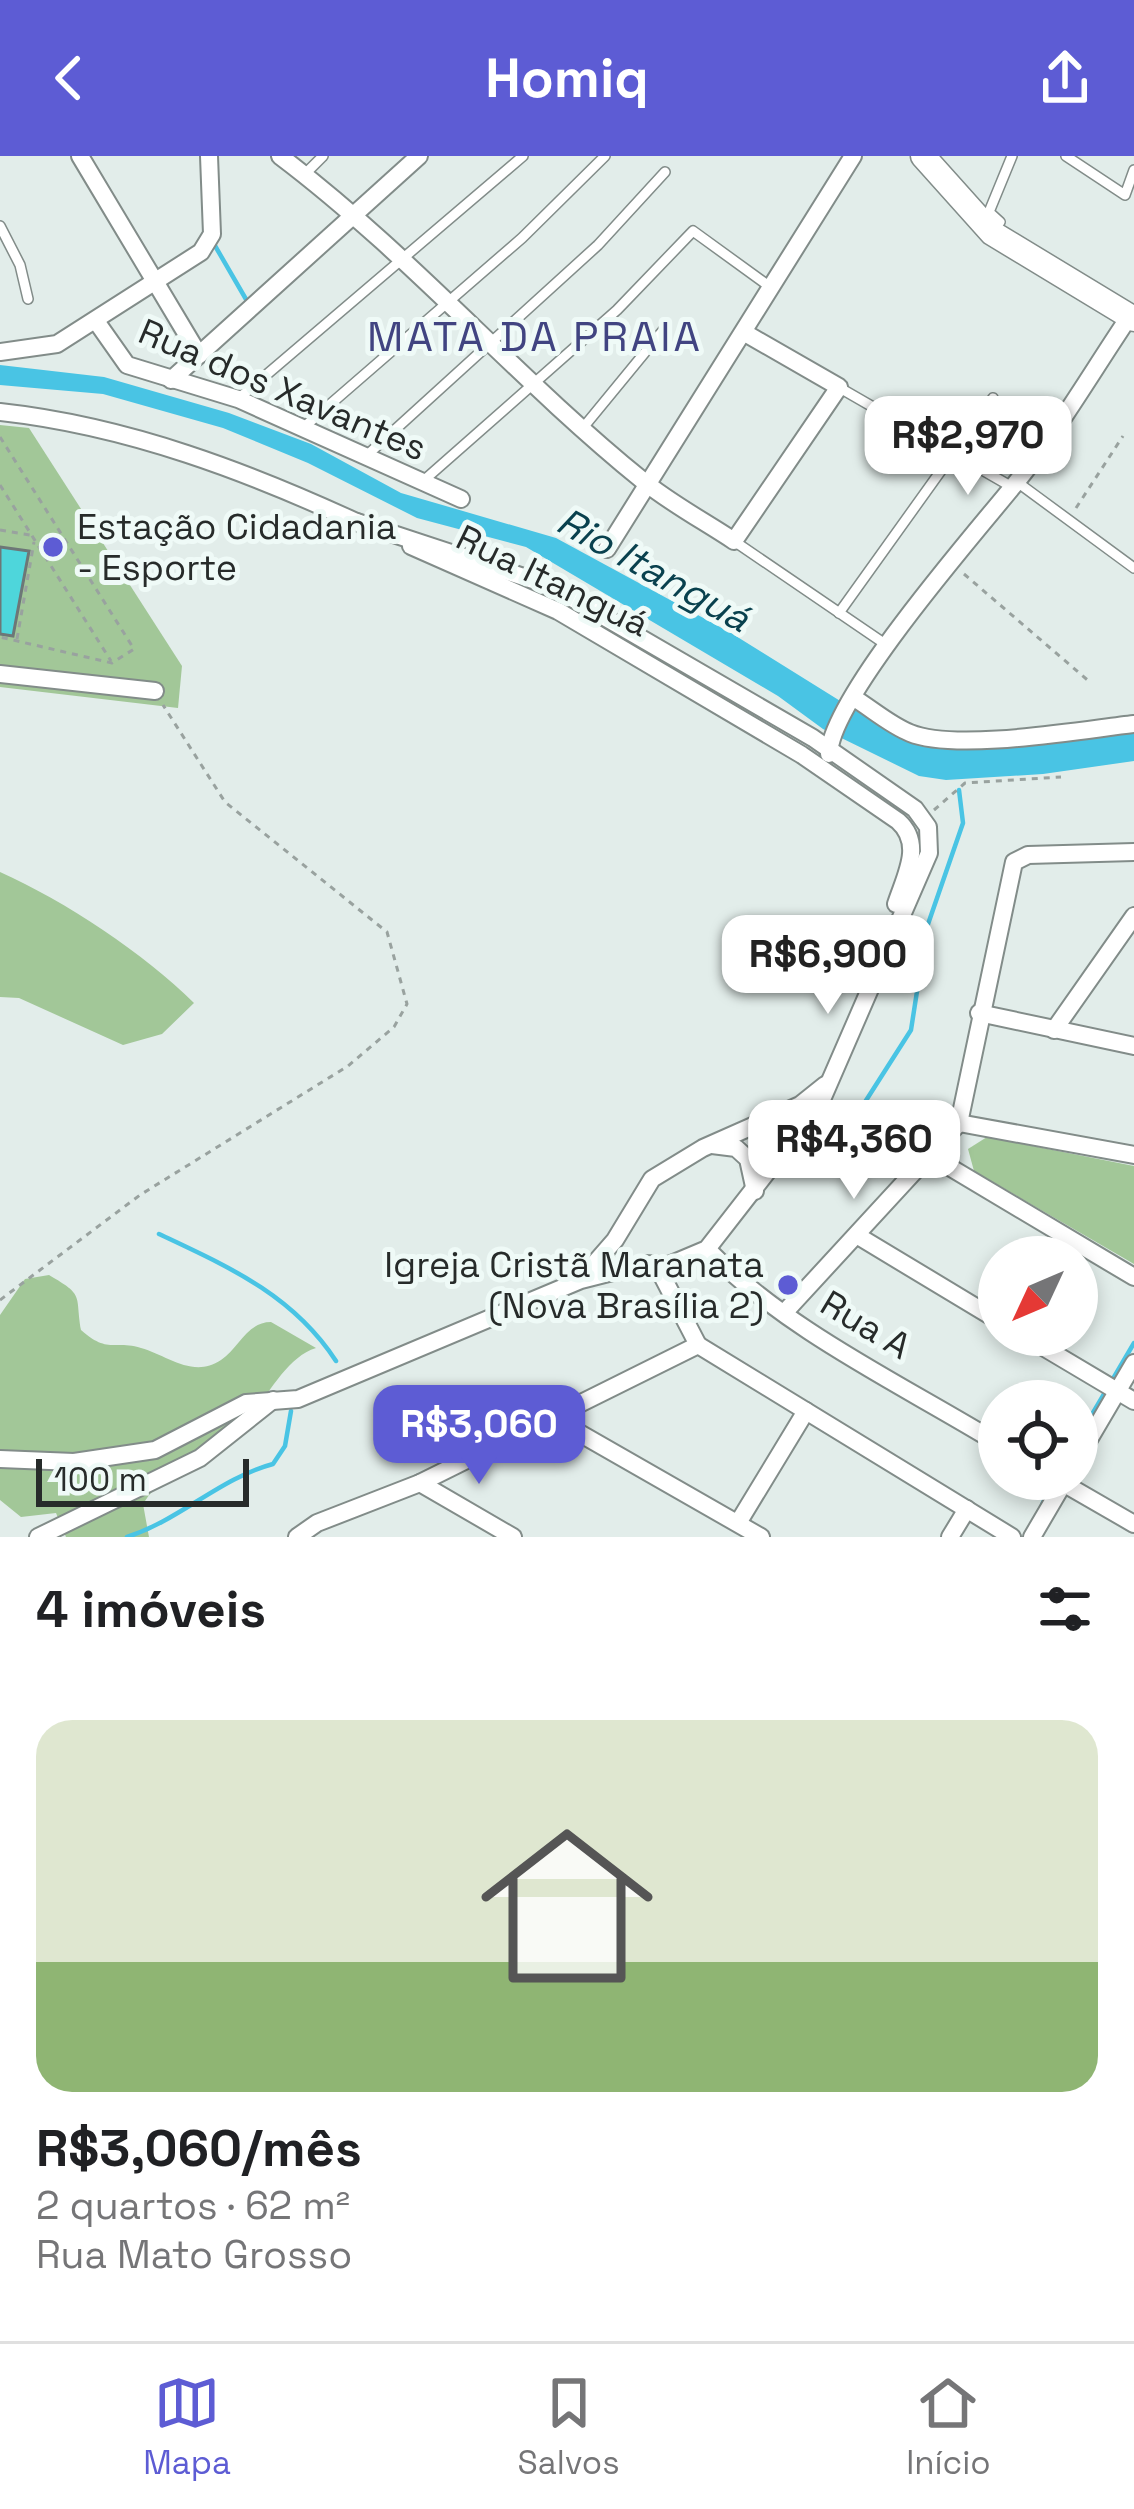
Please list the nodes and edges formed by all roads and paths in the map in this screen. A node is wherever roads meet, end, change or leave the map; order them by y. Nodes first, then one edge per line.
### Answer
1 (80, 156) edge
2 (209, 156) edge
3 (280, 156) edge
4 (323, 156) edge
5 (419, 156) edge
6 (523, 156) edge
7 (605, 156) edge
8 (853, 156) edge
9 (923, 156) edge
10 (1012, 156) edge
11 (1066, 156) edge
12 (1134, 170) edge
13 (664, 172) dead end
14 (304, 174) junction
15 (357, 213) junction
16 (0, 226) edge
17 (992, 233) junction
18 (404, 260) junction
19 (152, 282) junction
20 (773, 290) junction
21 (28, 298) dead end
22 (444, 301) junction
23 (1132, 318) edge
24 (96, 321) junction
25 (665, 328) dead end
26 (745, 333) junction
27 (488, 345) junction
28 (0, 352) edge
29 (199, 355) junction
30 (171, 380) junction
31 (534, 381) junction
32 (839, 387) junction
33 (993, 398) dead end
34 (238, 399) junction
35 (0, 412) edge
36 (304, 427) junction
37 (582, 429) junction
38 (1123, 436) dead end
39 (0, 437) edge
40 (949, 452) junction
41 (365, 457) junction
42 (419, 484) junction
43 (647, 484) junction
44 (1014, 484) junction
45 (0, 485) edge
46 (461, 499) dead end
47 (1068, 519) junction
48 (357, 522) junction
49 (0, 530) edge
50 (33, 538) junction
51 (734, 541) junction
52 (607, 549) dead end
53 (949, 561) junction
54 (1134, 568) edge
55 (839, 613) junction
56 (0, 638) edge
57 (17, 640) junction
58 (888, 646) junction
59 (112, 663) junction
60 (0, 674) edge
61 (1091, 683) dead end
62 (154, 691) joint
63 (852, 701) junction
64 (1134, 724) edge
65 (831, 742) junction
66 (833, 774) junction
67 (1061, 777) dead end
68 (925, 820) junction
69 (1134, 852) edge
70 (1134, 916) edge
71 (874, 974) junction
72 (979, 1013) junction
73 (1054, 1030) junction
74 (1134, 1046) edge
75 (830, 1080) junction
76 (958, 1123) junction
77 (704, 1148) junction
78 (1134, 1155) edge
79 (932, 1156) junction
80 (754, 1192) junction
81 (622, 1229) junction
82 (858, 1236) junction
83 (707, 1249) junction
84 (653, 1263) junction
85 (1134, 1277) edge
86 (581, 1280) junction
87 (0, 1300) edge
88 (978, 1308) edge
89 (784, 1313) junction
90 (692, 1348) junction
91 (1058, 1356) edge
92 (1134, 1363) edge
93 (1117, 1392) junction
94 (274, 1399) junction
95 (1134, 1401) edge
96 (806, 1412) junction
97 (554, 1418) junction
98 (1098, 1424) edge
99 (978, 1431) edge
100 (0, 1459) edge
101 (420, 1484) junction
102 (1051, 1500) edge
103 (1095, 1500) edge
104 (968, 1509) junction
105 (738, 1523) junction
106 (1134, 1524) edge
107 (38, 1537) edge
108 (297, 1537) edge
109 (513, 1537) edge
110 (761, 1537) edge
111 (950, 1537) edge
112 (1012, 1537) edge
113 (1032, 1537) edge

1 - 19 street
2 - 19 street
3 - 14 street
4 - 14 lane
5 - 15 street
6 - 18 lane
7 - 22 lane
8 - 20 street
9 - 17 street
10 - 17 lane
11 - 12 lane
13 - 27 lane
14 - 15 street
15 - 18 street
15 - 29 street
16 - 21 lane
17 - 23 street
18 - 22 street
18 - 34 lane
19 - 24 street
19 - 29 street
20 - 26 street
20 - 31 lane
22 - 27 street
22 - 36 lane
23 - 44 street
24 - 28 street
24 - 30 street, Rua dos Xavantes
25 - 37 lane
26 - 32 street
26 - 43 street
27 - 31 street
27 - 41 lane
29 - 30 street
30 - 34 street, Rua dos Xavantes
31 - 37 street
31 - 42 lane
32 - 40 lane
32 - 51 street
33 - 40 lane
34 - 36 street, Rua dos Xavantes
35 - 48 street
36 - 41 street, Rua dos Xavantes
37 - 43 street
38 - 47 path
39 - 59 path
40 - 44 lane
40 - 55 lane
41 - 42 street, Rua dos Xavantes
42 - 46 street, Rua dos Xavantes
43 - 51 street
43 - 52 street
44 - 47 lane
44 - 53 street
45 - 50 path
47 - 54 lane
48 - 65 street, Rua Itanguá
48 - 66 street, Rua Itanguá
49 - 50 path
50 - 57 path
50 - 59 path
51 - 55 lane
53 - 58 street
53 - 61 path
55 - 58 lane
56 - 57 path
57 - 59 path
58 - 63 street
60 - 62 street
62 - 87 path
63 - 64 street
63 - 65 street
65 - 66 street
65 - 68 street, Rua Itanguá
66 - 71 street, Rua Itanguá
67 - 68 path
68 - 71 street, Rua Itanguá
69 - 72 street
70 - 73 street
71 - 75 street, Rua Itanguá
72 - 73 street
72 - 76 street
73 - 74 street
75 - 77 street
75 - 80 street, Rua Itanguá
76 - 78 street
76 - 79 street
77 - 80 street
77 - 81 street
79 - 82 street
79 - 85 street
80 - 83 street, Rua Itanguá
81 - 84 street
81 - 86 street
82 - 88 street
82 - 89 street
83 - 84 street
83 - 89 street, Rua A
84 - 86 street
84 - 90 street
86 - 94 street
89 - 99 street, Rua A
90 - 96 street
90 - 97 street
91 - 93 street
92 - 93 street
93 - 95 street
93 - 98 street
94 - 100 street
94 - 107 street
96 - 104 street
96 - 105 street
97 - 101 street
97 - 105 street
101 - 108 street
101 - 109 street
102 - 113 street
103 - 106 street
104 - 111 street
104 - 112 street
105 - 110 street

